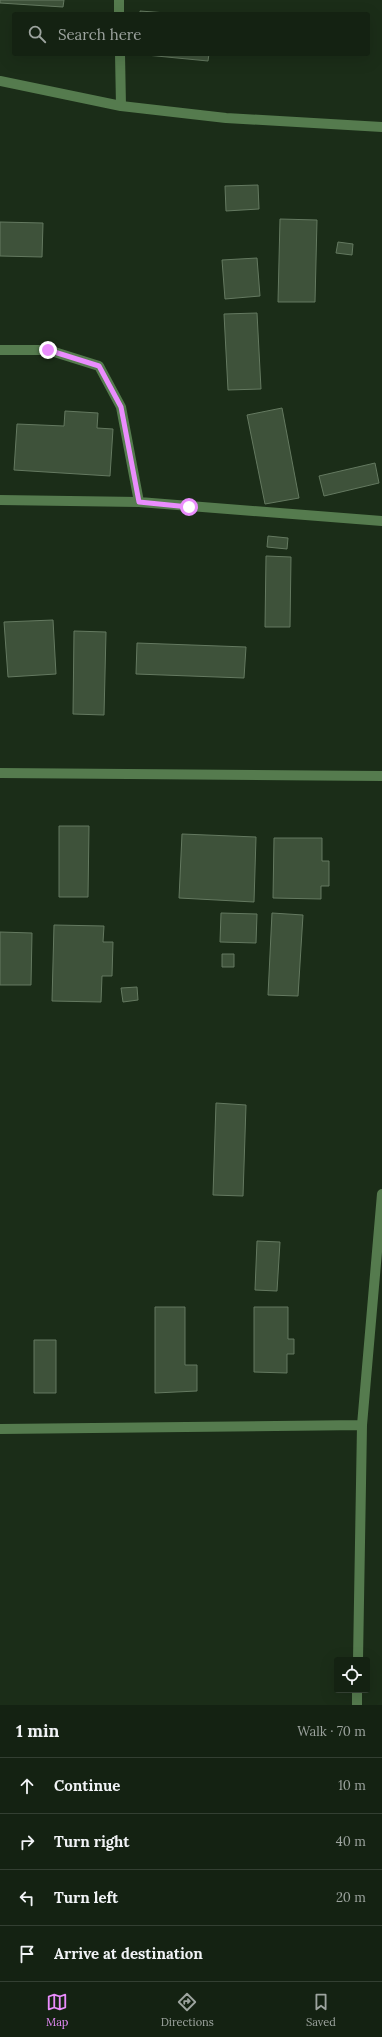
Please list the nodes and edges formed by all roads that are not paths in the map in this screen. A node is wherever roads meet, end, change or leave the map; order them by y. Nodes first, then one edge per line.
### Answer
1 (119, 0) edge
2 (119, 12) edge
3 (120, 56) edge
4 (0, 81) edge
5 (121, 106) junction
6 (382, 127) edge
7 (0, 350) edge
8 (0, 500) edge
9 (139, 502) junction
10 (382, 521) edge
11 (0, 773) edge
12 (382, 776) edge
13 (382, 1194) edge
14 (362, 1425) junction
15 (0, 1429) edge
16 (358, 1657) edge
17 (357, 1693) edge
18 (357, 1705) edge

1 - 2 street
3 - 5 street
4 - 5 street
5 - 6 street
7 - 9 street
8 - 9 street
9 - 10 street
11 - 12 street
13 - 14 street
14 - 15 street
14 - 16 street
17 - 18 street

